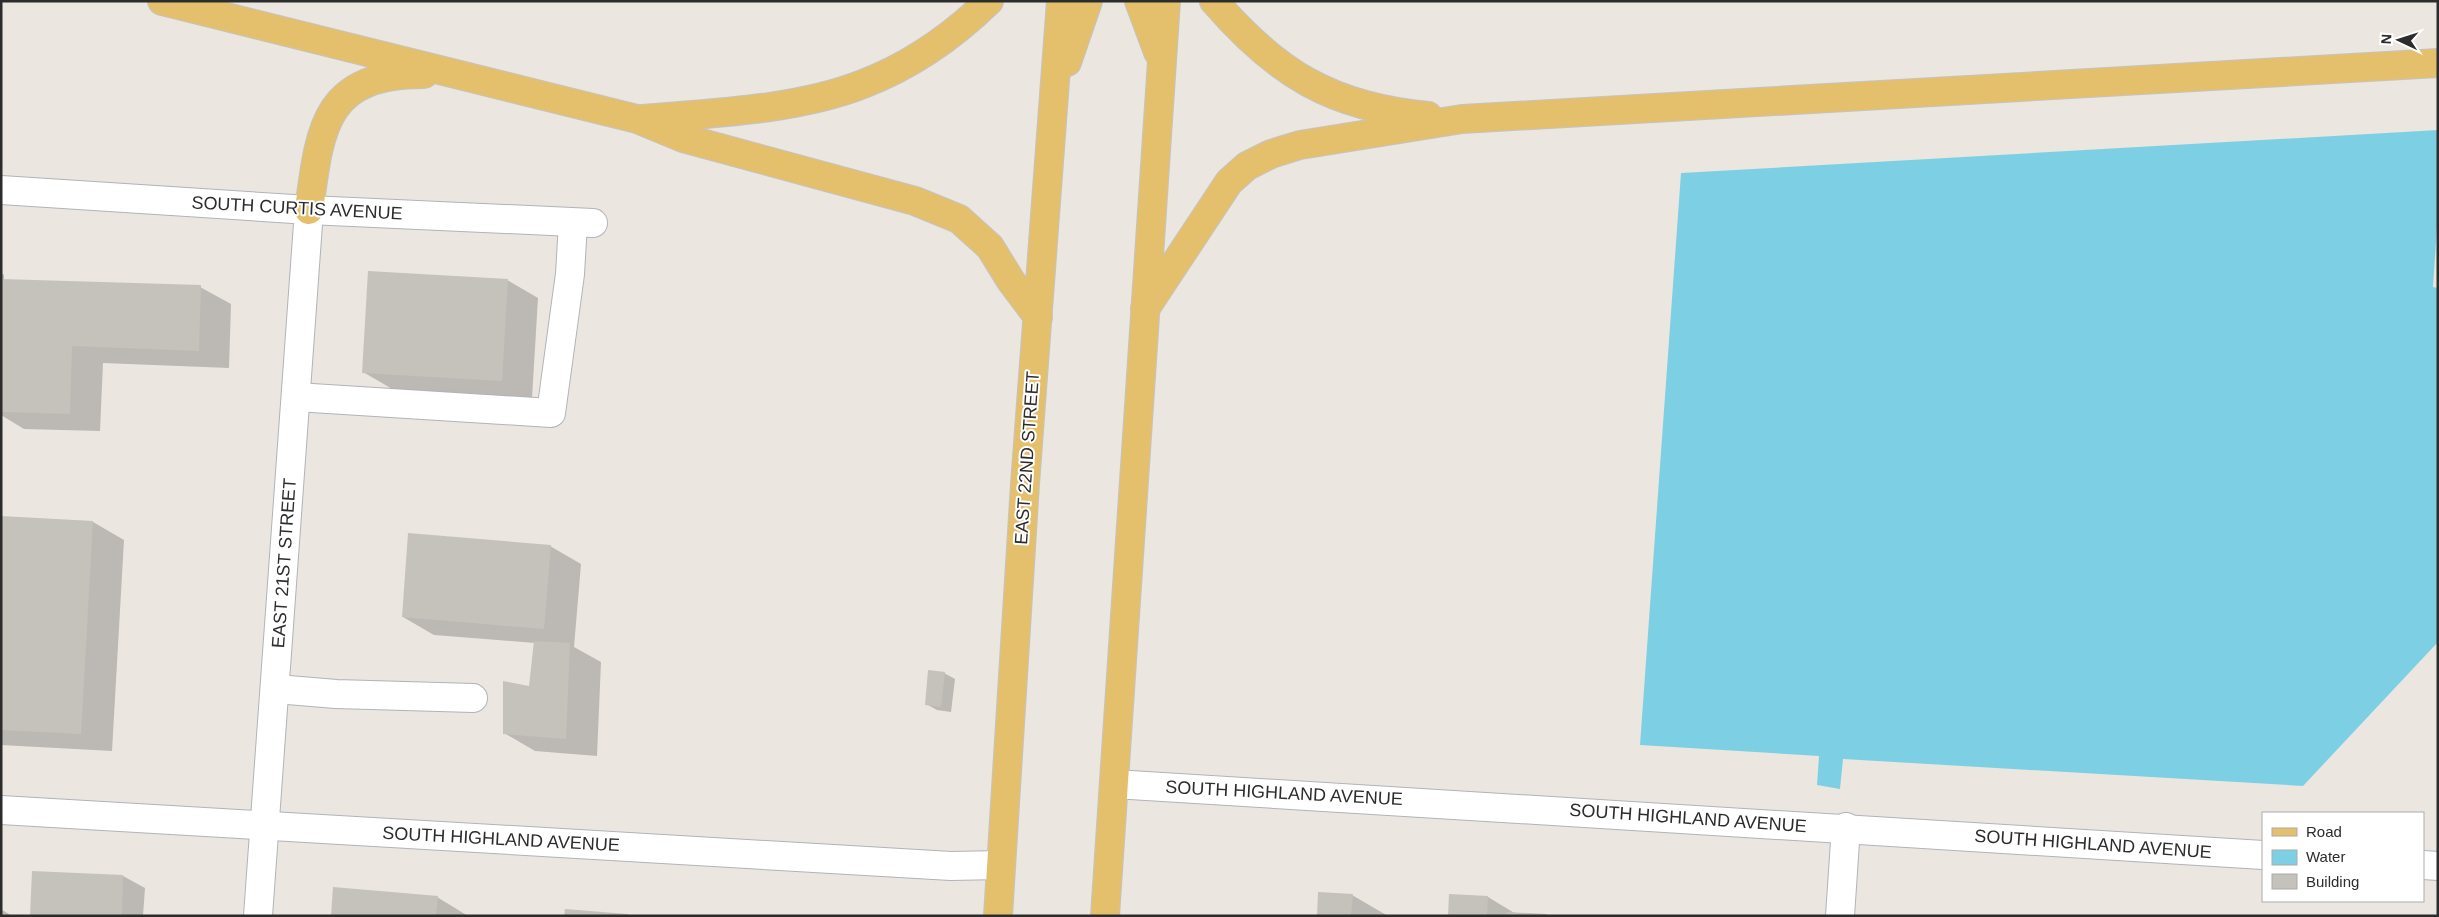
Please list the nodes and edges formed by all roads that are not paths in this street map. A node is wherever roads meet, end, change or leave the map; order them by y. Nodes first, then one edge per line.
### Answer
1 (162, 1) edge
2 (989, 1) edge
3 (1061, 1) edge
4 (1088, 1) edge
5 (1139, 1) edge
6 (1166, 1) edge
7 (1214, 1) edge
8 (1162, 63) junction
9 (2438, 64) edge
10 (454, 74) junction
11 (1056, 94) junction
12 (636, 119) junction
13 (1462, 119) junction
14 (1, 190) edge
15 (309, 210) junction
16 (1144, 309) junction
17 (1038, 317) junction
18 (296, 397) junction
19 (276, 689) junction
20 (473, 698) dead end
21 (1114, 784) junction
22 (1, 810) edge
23 (266, 826) junction
24 (1846, 828) junction
25 (2262, 855) edge
26 (1001, 865) junction
27 (2424, 865) edge
28 (2438, 866) edge
29 (258, 916) edge
30 (998, 916) edge
31 (1105, 916) edge
32 (1840, 916) edge

1 - 10 main road
2 - 12 main road
3 - 11 main road, EAST 22ND STREET
4 - 11 main road
5 - 8 main road
6 - 8 main road
7 - 13 main road
8 - 16 main road
9 - 13 main road
10 - 12 main road
10 - 15 main road
11 - 17 main road, EAST 22ND STREET
12 - 17 main road
13 - 16 main road
14 - 15 street, SOUTH CURTIS AVENUE
15 - 18 street, EAST 21ST STREET
15 - 18 street, SOUTH CURTIS AVENUE
16 - 21 main road
17 - 26 main road, EAST 22ND STREET
18 - 19 street, EAST 21ST STREET
19 - 20 street
19 - 23 street, EAST 21ST STREET
21 - 24 street, SOUTH HIGHLAND AVENUE
21 - 31 main road
22 - 23 street, SOUTH HIGHLAND AVENUE
23 - 26 street, SOUTH HIGHLAND AVENUE
23 - 29 street, EAST 21ST STREET
24 - 25 street, SOUTH HIGHLAND AVENUE
24 - 32 street
26 - 30 main road, EAST 22ND STREET
27 - 28 street

